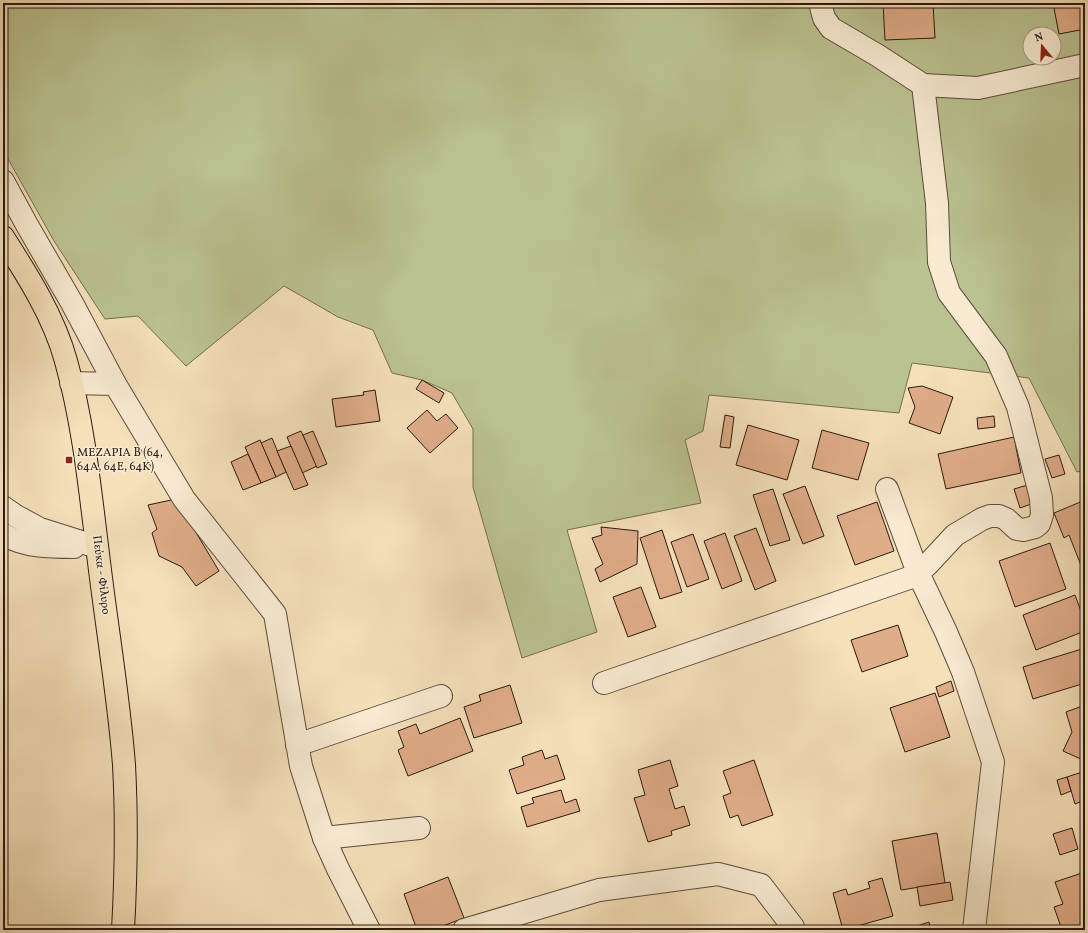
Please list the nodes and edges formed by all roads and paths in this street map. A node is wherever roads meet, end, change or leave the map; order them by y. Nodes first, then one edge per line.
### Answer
1 (820, 3) edge
2 (1085, 65) edge
3 (923, 85) junction
4 (3, 181) edge
5 (3, 237) edge
6 (71, 382) junction
7 (115, 384) junction
8 (887, 489) dead end
9 (3, 507) edge
10 (3, 534) edge
11 (97, 547) junction
12 (918, 573) junction
13 (604, 683) dead end
14 (441, 696) dead end
15 (297, 745) junction
16 (419, 828) dead end
17 (324, 838) junction
18 (123, 930) edge
19 (369, 930) edge
20 (464, 930) edge
21 (794, 930) edge
22 (974, 930) edge

1 - 3 street
2 - 3 street
3 - 12 street
4 - 7 street
5 - 6 main road, Πεύκα - Φίλυρο
6 - 7 street
6 - 11 main road, Πεύκα - Φίλυρο
7 - 15 street
8 - 12 street
9 - 11 street
10 - 11 street
11 - 18 main road, Πεύκα - Φίλυρο
12 - 13 street
12 - 22 street
14 - 15 street
15 - 17 street
16 - 17 street
17 - 19 street
20 - 21 street

